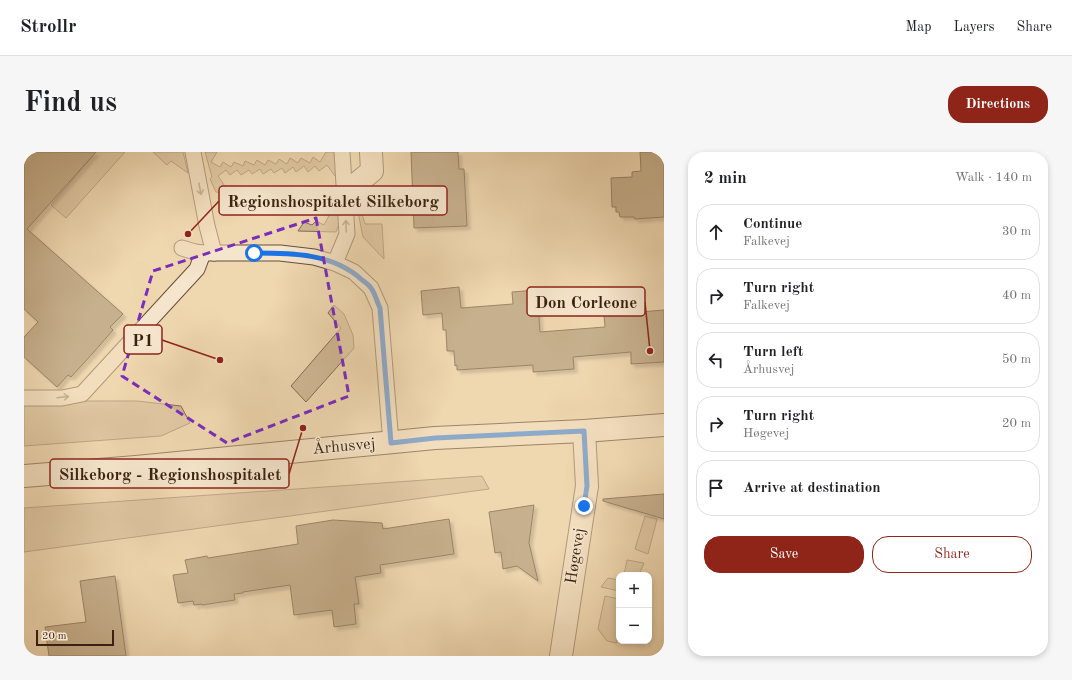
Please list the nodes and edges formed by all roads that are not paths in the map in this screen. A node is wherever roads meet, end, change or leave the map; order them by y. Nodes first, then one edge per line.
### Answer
1 (193, 152) edge
2 (342, 152) edge
3 (371, 161) edge
4 (345, 193) junction
5 (182, 248) dead end
6 (208, 253) junction
7 (335, 263) junction
8 (24, 398) edge
9 (664, 425) edge
10 (584, 431) junction
11 (391, 443) junction
12 (24, 476) edge
13 (560, 656) edge

1 -> 6 lane
2 - 4 lane
3 - 4 street
7 -> 4 lane
5 - 6 lane
6 - 7 lane
8 -> 6 lane
7 - 11 lane
9 - 10 street, Århusvej
10 - 11 street, Århusvej
10 - 13 street, Høgevej
11 - 12 street, Århusvej

